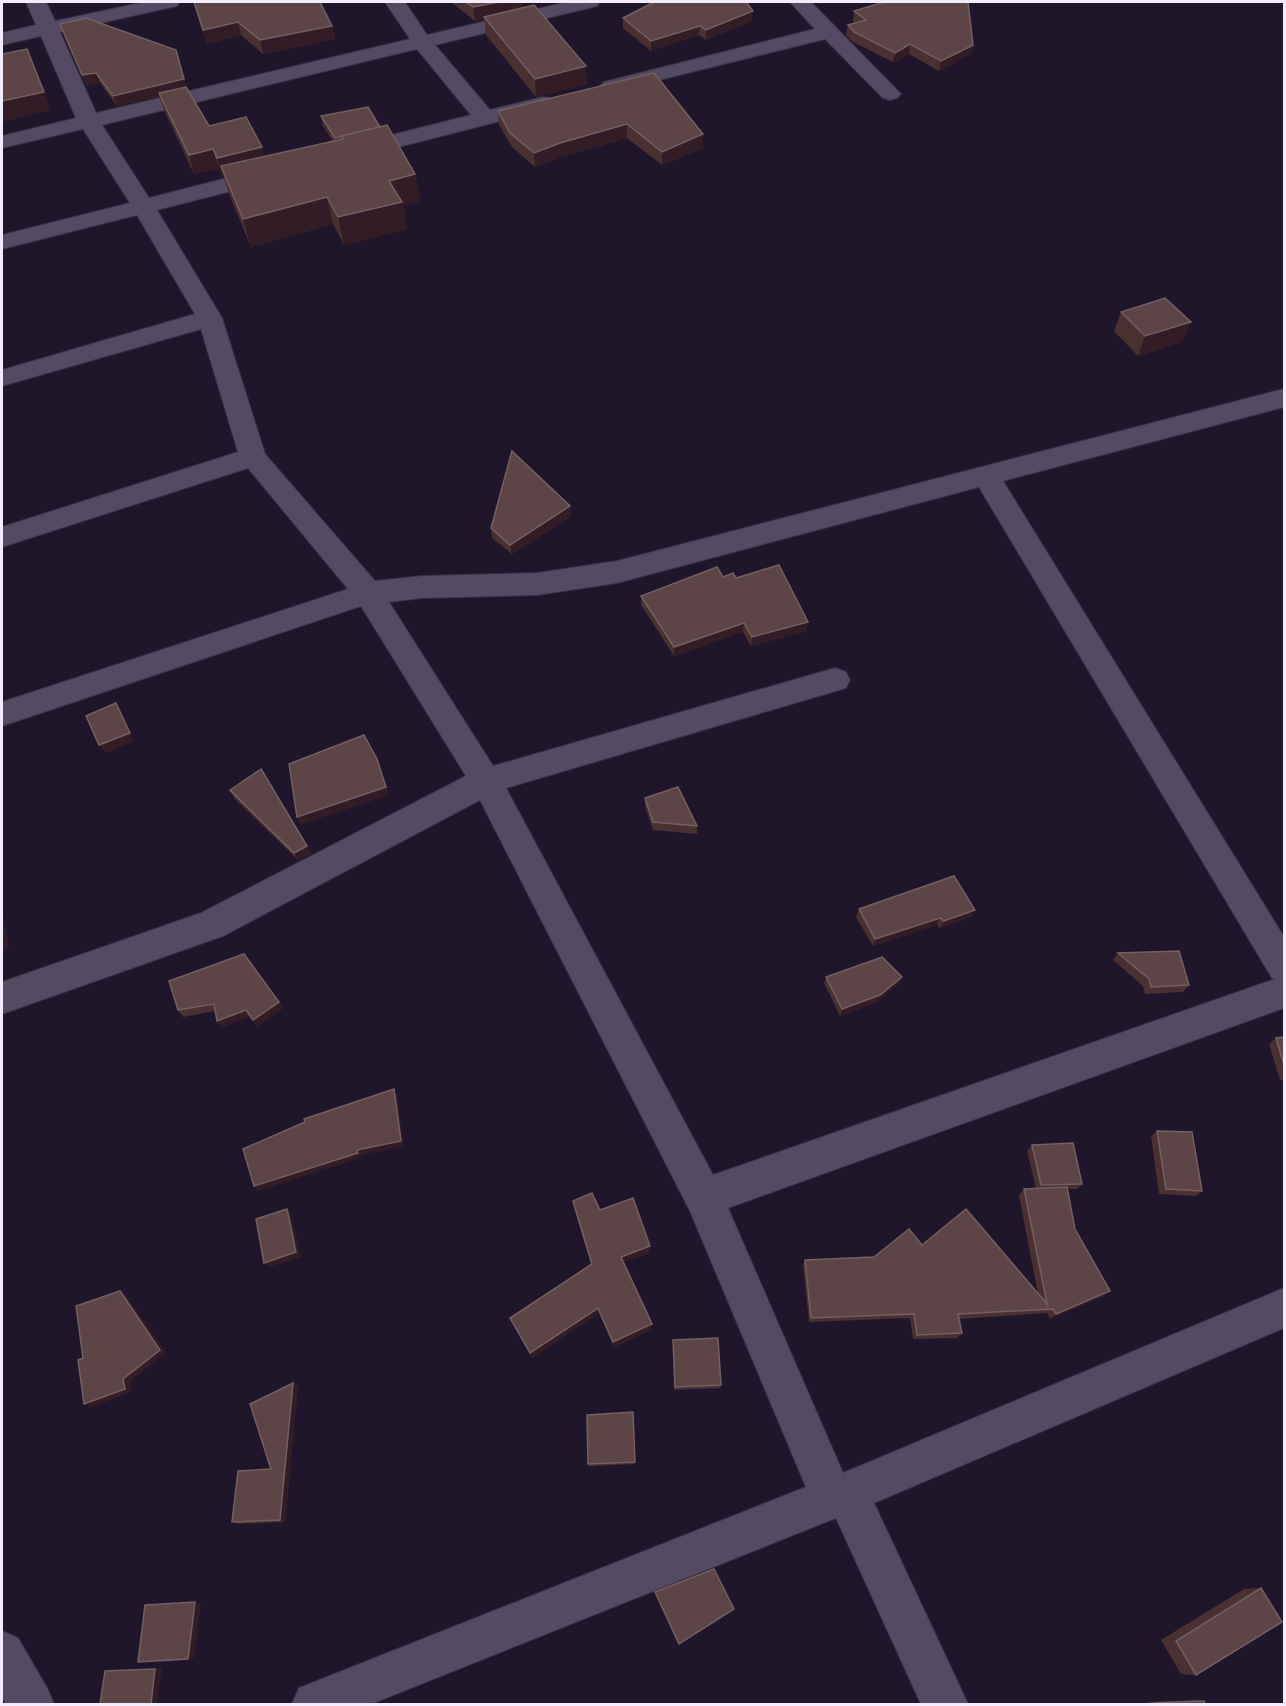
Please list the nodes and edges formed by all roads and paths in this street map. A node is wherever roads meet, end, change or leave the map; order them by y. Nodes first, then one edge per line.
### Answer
1 (36, 2) edge
2 (170, 2) edge
3 (395, 2) edge
4 (590, 2) edge
5 (800, 2) edge
6 (48, 29) junction
7 (827, 32) junction
8 (2, 39) edge
9 (423, 43) junction
10 (587, 92) edge
11 (890, 93) dead end
12 (564, 97) edge
13 (484, 117) junction
14 (89, 122) junction
15 (2, 142) edge
16 (337, 156) edge
17 (291, 168) edge
18 (144, 207) junction
19 (2, 242) edge
20 (210, 318) junction
21 (2, 378) edge
22 (1284, 398) edge
23 (253, 457) junction
24 (986, 476) junction
25 (2, 537) edge
26 (368, 593) junction
27 (835, 680) dead end
28 (2, 714) edge
29 (486, 780) junction
30 (1284, 967) edge
31 (1284, 992) edge
32 (2, 998) edge
33 (704, 1197) junction
34 (1284, 1308) edge
35 (840, 1496) junction
36 (2, 1654) edge
37 (31, 1704) edge
38 (315, 1704) edge
39 (945, 1704) edge

1 - 6 street
2 - 6 street
3 - 9 street
4 - 9 street
5 - 7 street
6 - 8 street
6 - 14 street
7 - 10 street
7 - 11 street
9 - 13 street
9 - 14 street
12 - 13 street
13 - 16 street
14 - 15 street
14 - 18 street
17 - 18 street
18 - 19 street
18 - 20 street
20 - 21 street
20 - 23 street
22 - 24 street
23 - 25 street
23 - 26 street
24 - 26 street
24 - 30 street
26 - 28 street
26 - 29 street
27 - 29 street
29 - 32 street
29 - 33 street
31 - 33 street
33 - 35 street
34 - 35 street
35 - 38 street
35 - 39 street
36 - 37 street

